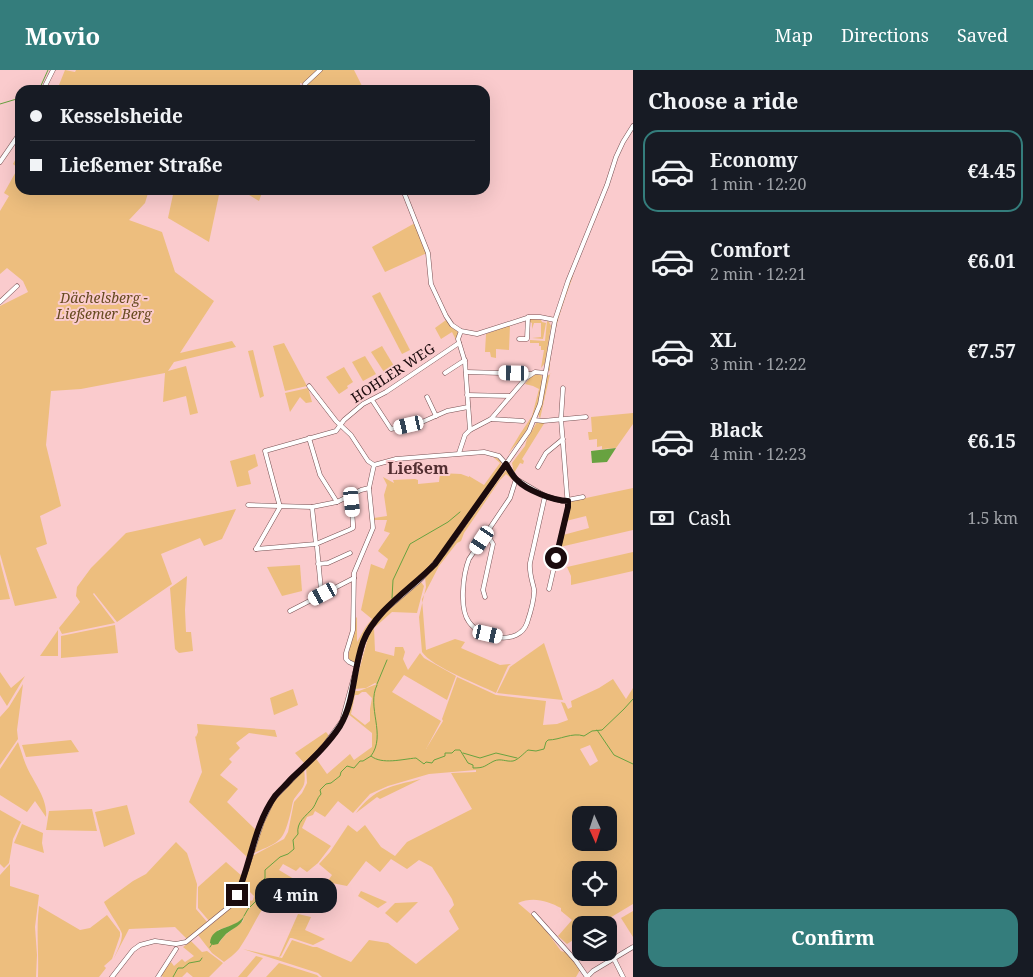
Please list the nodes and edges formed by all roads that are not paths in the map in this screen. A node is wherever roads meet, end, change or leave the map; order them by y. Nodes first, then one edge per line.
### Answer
1 (54, 70) edge
2 (320, 70) edge
3 (46, 85) edge
4 (306, 85) edge
5 (633, 126) edge
6 (15, 140) edge
7 (0, 162) edge
8 (405, 195) edge
9 (18, 286) dead end
10 (0, 302) edge
11 (528, 317) junction
12 (555, 320) junction
13 (461, 331) junction
14 (519, 338) dead end
15 (460, 343) junction
16 (465, 360) junction
17 (466, 372) junction
18 (445, 373) dead end
19 (546, 373) junction
20 (531, 374) junction
21 (309, 386) dead end
22 (564, 388) dead end
23 (467, 395) junction
24 (510, 396) junction
25 (427, 397) dead end
26 (372, 400) junction
27 (468, 408) junction
28 (436, 416) junction
29 (586, 417) dead end
30 (490, 419) junction
31 (561, 419) junction
32 (534, 420) junction
33 (523, 421) dead end
34 (340, 425) junction
35 (346, 430) junction
36 (470, 430) junction
37 (336, 431) junction
38 (309, 438) junction
39 (563, 439) junction
40 (459, 453) junction
41 (506, 464) junction
42 (374, 465) junction
43 (538, 467) dead end
44 (516, 479) junction
45 (369, 488) junction
46 (351, 496) junction
47 (546, 496) junction
48 (583, 498) dead end
49 (568, 501) junction
50 (337, 502) junction
51 (248, 505) dead end
52 (280, 507) junction
53 (312, 508) junction
54 (487, 534) junction
55 (316, 546) junction
56 (350, 553) dead end
57 (318, 564) junction
58 (354, 578) junction
59 (549, 588) dead end
60 (323, 594) junction
61 (485, 597) dead end
62 (290, 611) dead end
63 (357, 666) junction
64 (534, 914) dead end
65 (633, 947) edge
66 (176, 949) dead end
67 (617, 957) edge
68 (610, 961) edge
69 (615, 961) edge
70 (112, 977) edge
71 (158, 977) edge
72 (587, 977) edge
73 (623, 977) edge

1 - 3 street
2 - 4 street
5 - 12 street
6 - 7 street
8 - 13 street
9 - 10 street
11 - 12 street
11 - 13 street
11 - 14 street
12 - 19 street
13 - 15 street
15 - 16 street
15 - 26 street, HOHLER WEG
16 - 17 street
16 - 18 street
17 - 20 street
17 - 23 street
19 - 20 street
19 - 32 street
20 - 24 street
21 - 34 street
22 - 31 street
23 - 24 street
23 - 27 street
24 - 30 street
25 - 28 street
26 - 28 street
26 - 34 street, HOHLER WEG
27 - 28 street
27 - 36 street
29 - 31 street
30 - 33 street
30 - 36 street
31 - 32 street
31 - 39 street
32 - 41 street
34 - 35 street
34 - 37 street, HOHLER WEG
35 - 37 street
35 - 42 street
36 - 40 street
37 - 38 street
38 - 50 street
38 - 52 street
39 - 43 street
39 - 49 street
40 - 41 street
40 - 42 street
41 - 44 street
41 - 63 street
42 - 45 street
44 - 47 street
44 - 54 street
45 - 46 street
45 - 58 street
46 - 50 street
46 - 55 street
47 - 49 street
47 - 54 street
48 - 49 street
49 - 59 street
50 - 53 street
51 - 52 street
52 - 53 street
52 - 55 street
53 - 55 street
54 - 61 street
55 - 57 street
56 - 57 street
57 - 60 street
58 - 60 street
58 - 63 street
60 - 62 street
63 - 70 street
64 - 72 street
65 - 67 street
66 - 71 street
68 - 72 street
69 - 73 street

